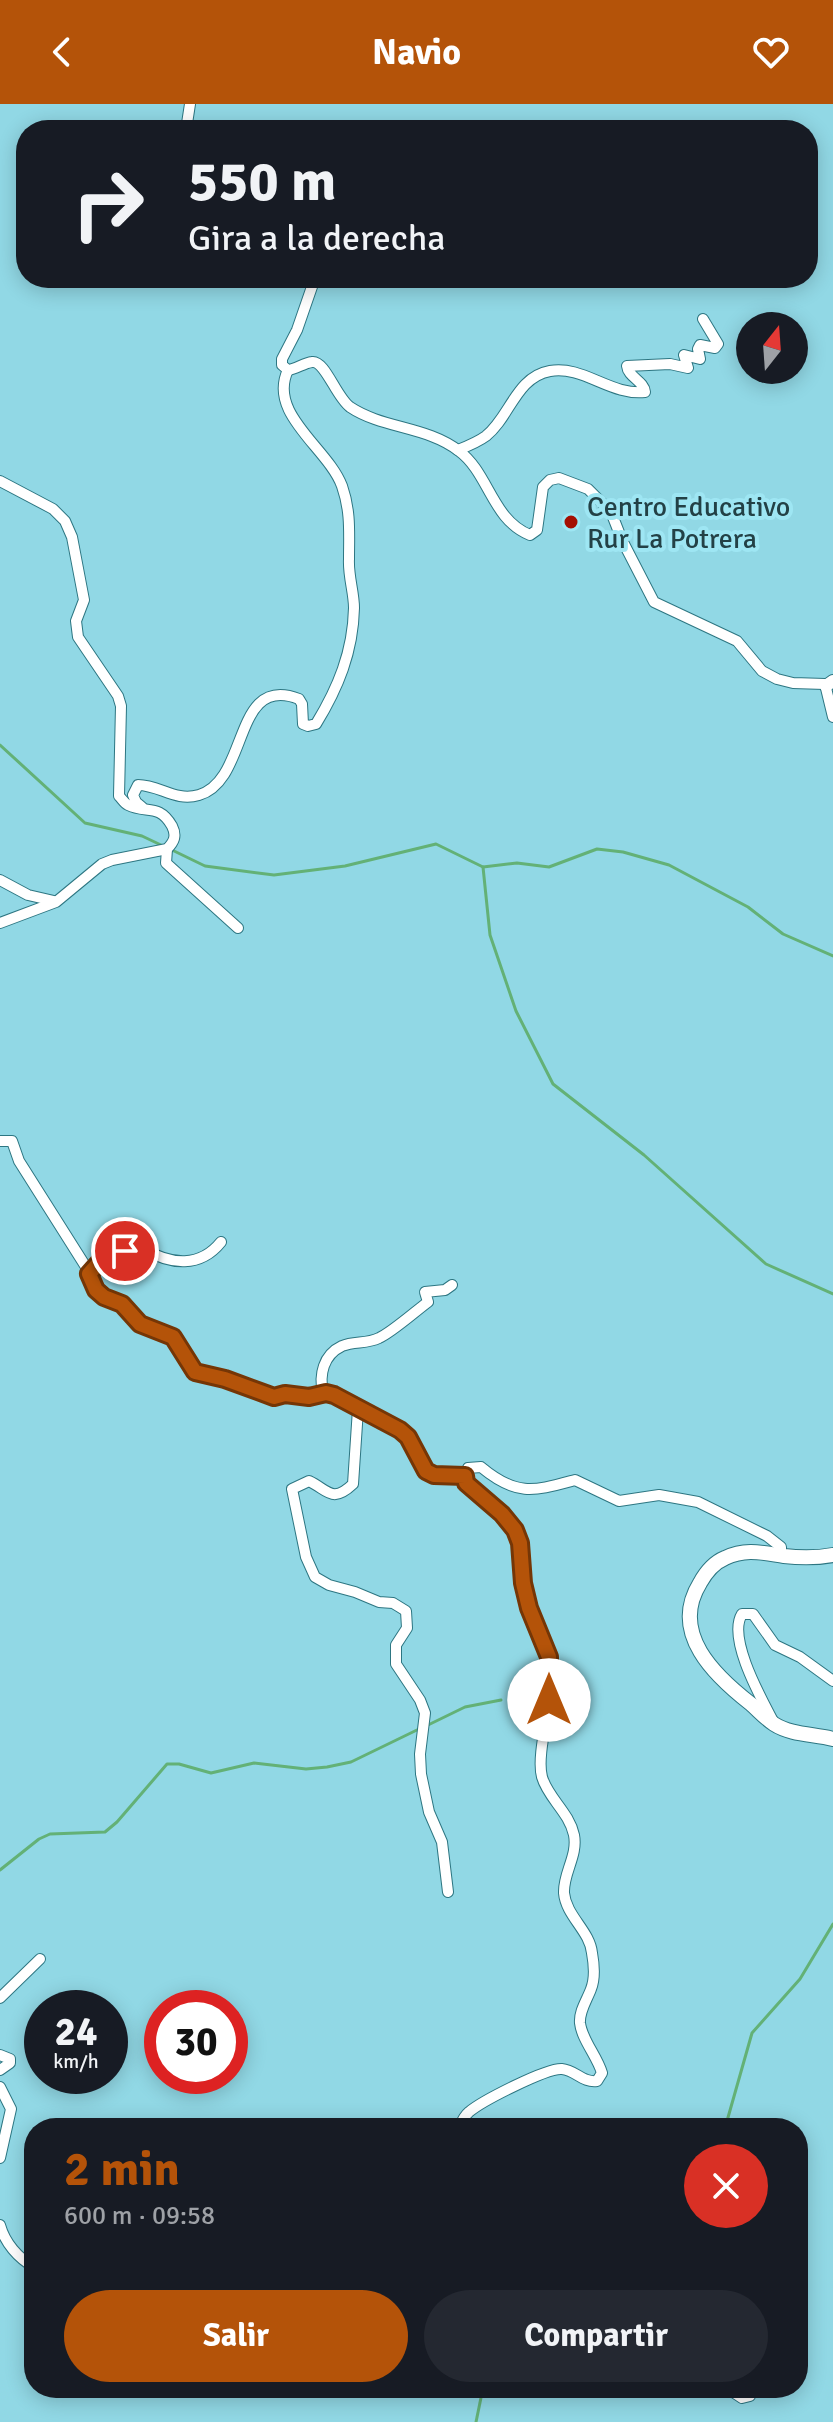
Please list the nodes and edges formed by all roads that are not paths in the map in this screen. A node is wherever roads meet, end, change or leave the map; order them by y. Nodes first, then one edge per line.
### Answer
1 (312, 288) edge
2 (703, 319) dead end
3 (288, 370) junction
4 (458, 450) junction
5 (0, 481) edge
6 (830, 684) edge
7 (833, 717) edge
8 (142, 807) junction
9 (170, 846) junction
10 (0, 880) edge
11 (56, 902) junction
12 (0, 923) edge
13 (238, 928) dead end
14 (0, 1141) edge
15 (221, 1242) dead end
16 (89, 1274) junction
17 (452, 1285) dead end
18 (323, 1393) junction
19 (358, 1409) junction
20 (465, 1476) junction
21 (833, 1555) edge
22 (781, 1556) junction
23 (833, 1681) edge
24 (776, 1725) junction
25 (833, 1739) edge
26 (448, 1892) dead end
27 (40, 1959) dead end
28 (0, 1998) edge
29 (0, 2055) edge
30 (0, 2070) edge
31 (0, 2087) edge
32 (464, 2118) edge
33 (0, 2158) edge
34 (0, 2225) edge
35 (24, 2260) edge

1 - 3 street
2 - 4 street
3 - 4 street
3 - 8 street
4 - 6 street
5 - 8 street
6 - 7 street
8 - 9 street
9 - 11 street
9 - 13 street
10 - 11 street
11 - 12 street
14 - 16 street
15 - 16 street
16 - 18 street
17 - 18 street
18 - 19 street
19 - 20 street
19 - 26 street
20 - 22 street
20 - 32 street
21 - 22 main road
22 - 24 main road
23 - 24 street
24 - 25 main road
27 - 28 street
29 - 30 street
31 - 33 street
34 - 35 street

